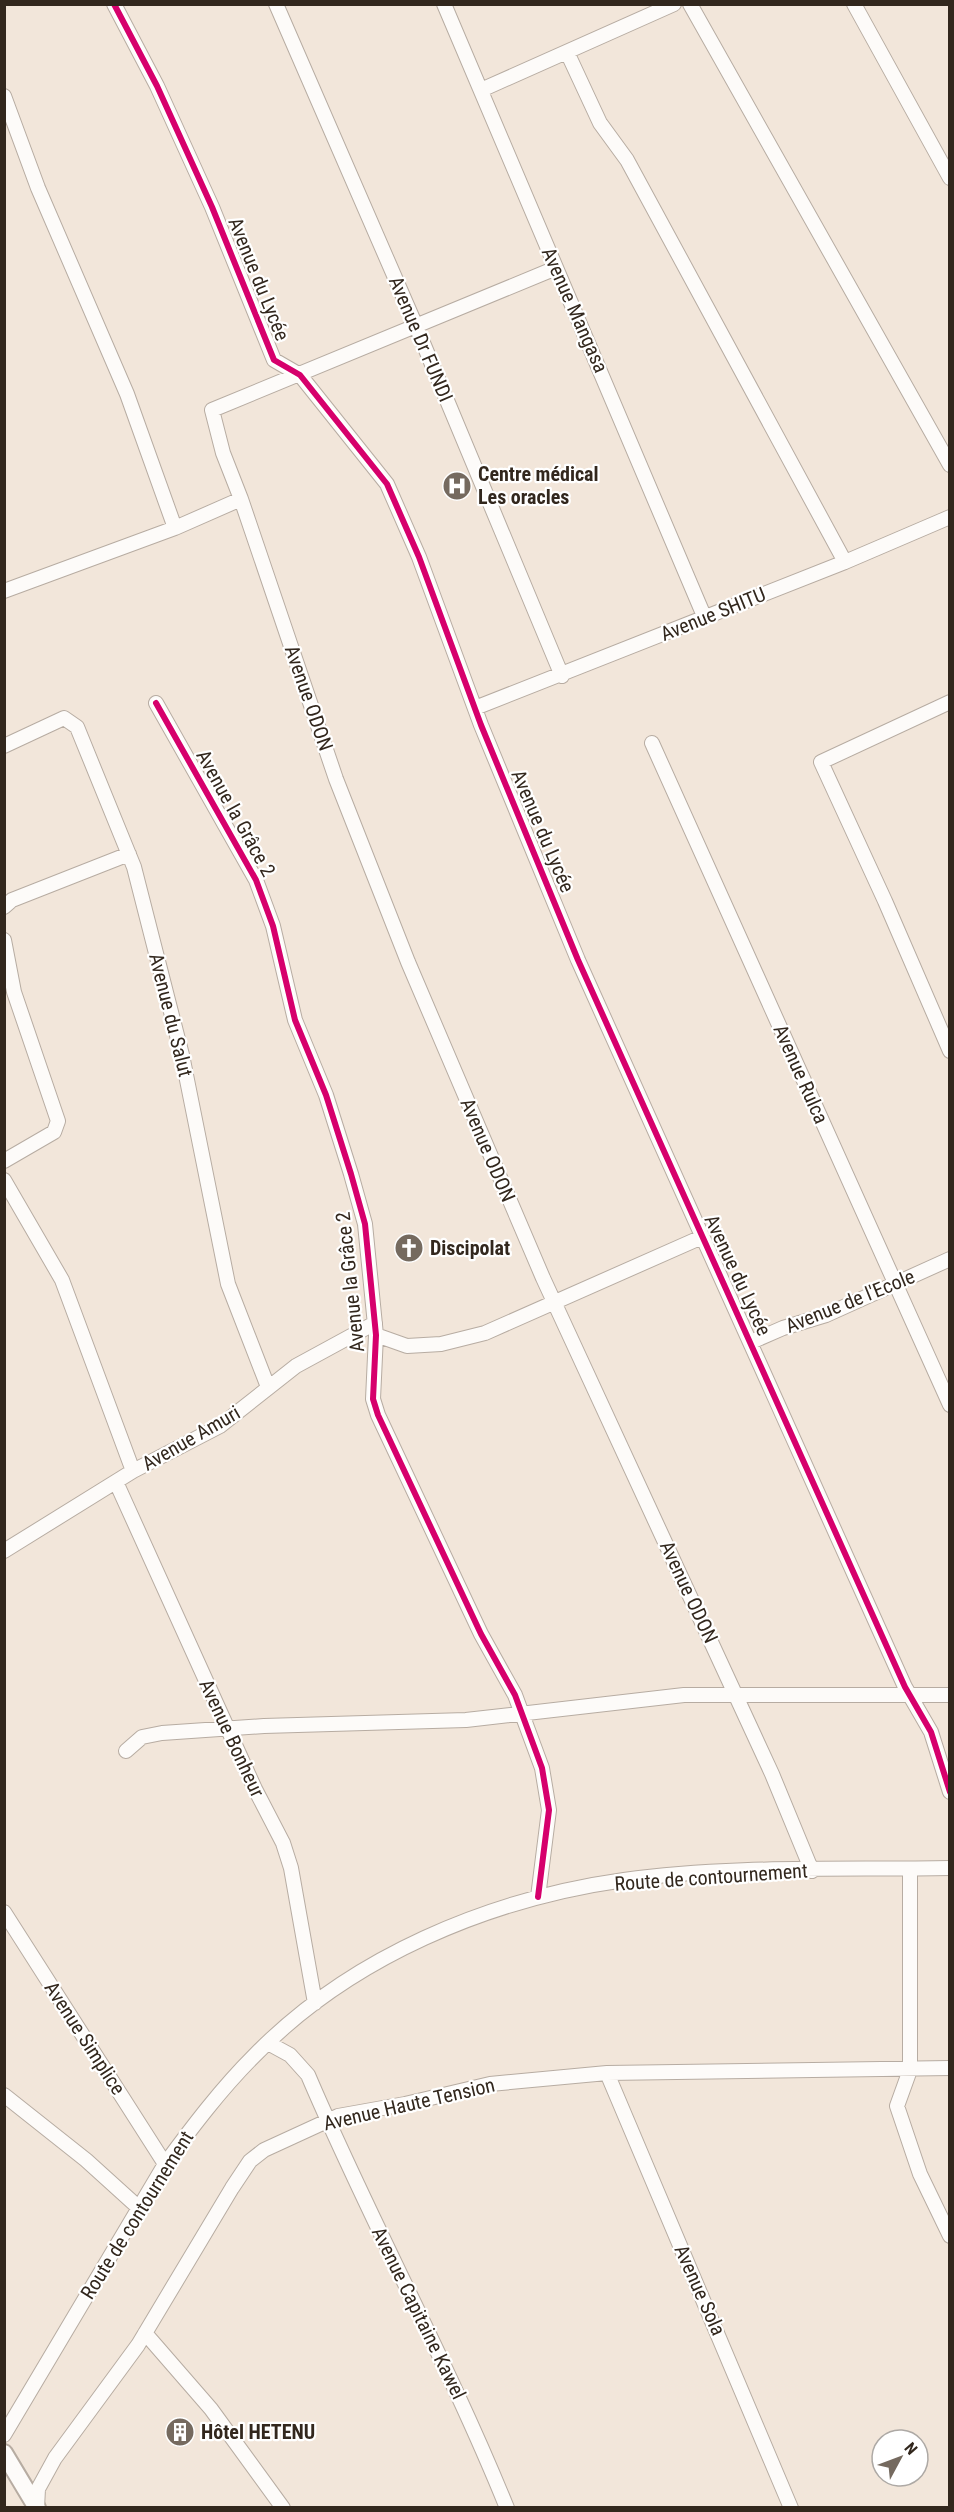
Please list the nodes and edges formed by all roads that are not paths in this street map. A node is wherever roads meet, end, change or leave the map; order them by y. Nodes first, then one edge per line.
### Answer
1 (114, 4) edge
2 (276, 4) edge
3 (444, 4) edge
4 (674, 4) edge
5 (690, 4) edge
6 (854, 4) edge
7 (567, 52) junction
8 (481, 90) junction
9 (4, 96) edge
10 (950, 178) edge
11 (556, 268) junction
12 (416, 326) junction
13 (300, 375) junction
14 (950, 465) edge
15 (241, 499) junction
16 (950, 517) edge
17 (175, 528) junction
18 (845, 562) junction
19 (4, 591) edge
20 (704, 616) junction
21 (562, 676) junction
22 (950, 702) edge
23 (156, 703) dead end
24 (475, 708) junction
25 (652, 743) dead end
26 (4, 746) edge
27 (129, 854) junction
28 (4, 907) edge
29 (4, 940) edge
30 (950, 1051) edge
31 (4, 1161) edge
32 (4, 1180) edge
33 (702, 1237) junction
34 (950, 1259) edge
35 (895, 1284) junction
36 (555, 1302) junction
37 (375, 1329) junction
38 (751, 1342) junction
39 (268, 1387) junction
40 (950, 1405) edge
41 (133, 1471) junction
42 (116, 1482) junction
43 (4, 1551) edge
44 (736, 1695) junction
45 (910, 1695) junction
46 (950, 1695) edge
47 (522, 1714) junction
48 (227, 1728) junction
49 (126, 1751) dead end
50 (950, 1792) edge
51 (950, 1868) edge
52 (910, 1869) junction
53 (812, 1870) junction
54 (538, 1897) junction
55 (4, 1912) edge
56 (315, 2003) junction
57 (268, 2043) junction
58 (950, 2068) edge
59 (910, 2070) junction
60 (607, 2073) junction
61 (4, 2095) edge
62 (327, 2119) junction
63 (165, 2164) junction
64 (139, 2208) junction
65 (950, 2236) edge
66 (145, 2333) junction
67 (4, 2435) edge
68 (4, 2453) edge
69 (37, 2507) edge
70 (283, 2508) edge
71 (507, 2508) edge
72 (791, 2508) edge

1 - 13 street, Avenue du Lycée
2 - 12 street, Avenue Dr FUNDI
3 - 8 street, Avenue Mangasa
4 - 7 street
5 - 14 street
6 - 10 street
7 - 8 street
7 - 18 street
8 - 11 street, Avenue Mangasa
9 - 17 street
11 - 12 street
11 - 20 street, Avenue Mangasa
12 - 13 street
12 - 21 street, Avenue Dr FUNDI
13 - 15 street, Avenue ODON
13 - 24 street, Avenue du Lycée
15 - 17 street
15 - 36 street, Avenue ODON
16 - 18 street, Avenue SHITU
17 - 19 street
18 - 20 street, Avenue SHITU
20 - 21 street, Avenue SHITU
21 - 24 street, Avenue SHITU
22 - 30 street
23 - 37 street, Avenue la Grâce 2
24 - 33 street, Avenue du Lycée
25 - 35 street, Avenue Rulca
26 - 27 street, Avenue du Salut
27 - 28 street
27 - 39 street, Avenue du Salut
29 - 31 street
32 - 41 street
33 - 36 street
33 - 38 street, Avenue du Lycée
34 - 35 street, Avenue de l'Ecole
35 - 38 street, Avenue de l'Ecole
35 - 40 street, Avenue Rulca
36 - 37 street
36 - 44 street, Avenue ODON
37 - 39 street, Avenue Amuri
37 - 47 street, Avenue la Grâce 2
38 - 45 street, Avenue du Lycée
39 - 41 street, Avenue Amuri
41 - 42 street, Avenue Amuri
42 - 43 street, Avenue Amuri
42 - 48 street, Avenue Bonheur
44 - 45 street
44 - 47 street
44 - 53 street, Avenue ODON
45 - 46 street
45 - 50 street, Avenue du Lycée
47 - 48 street
47 - 54 street, Avenue la Grâce 2
48 - 49 street
48 - 56 street, Avenue Bonheur
51 - 52 street, Route de contournement
52 - 53 street, Route de contournement
52 - 59 street
53 - 54 street, Route de contournement
54 - 56 street, Route de contournement
55 - 63 street, Avenue Simplice
56 - 57 street, Route de contournement
57 - 62 street
57 - 63 street, Route de contournement
58 - 59 street, Avenue Haute Tension
59 - 60 street, Avenue Haute Tension
59 - 65 street
60 - 62 street, Avenue Haute Tension
60 - 72 street, Avenue Sola
61 - 64 street
62 - 66 street, Avenue Haute Tension
62 - 71 street, Avenue Capitaine Kawel
63 - 64 street, Route de contournement
64 - 67 street, Route de contournement
66 - 69 street, Avenue Haute Tension
66 - 70 street
68 - 69 main road

